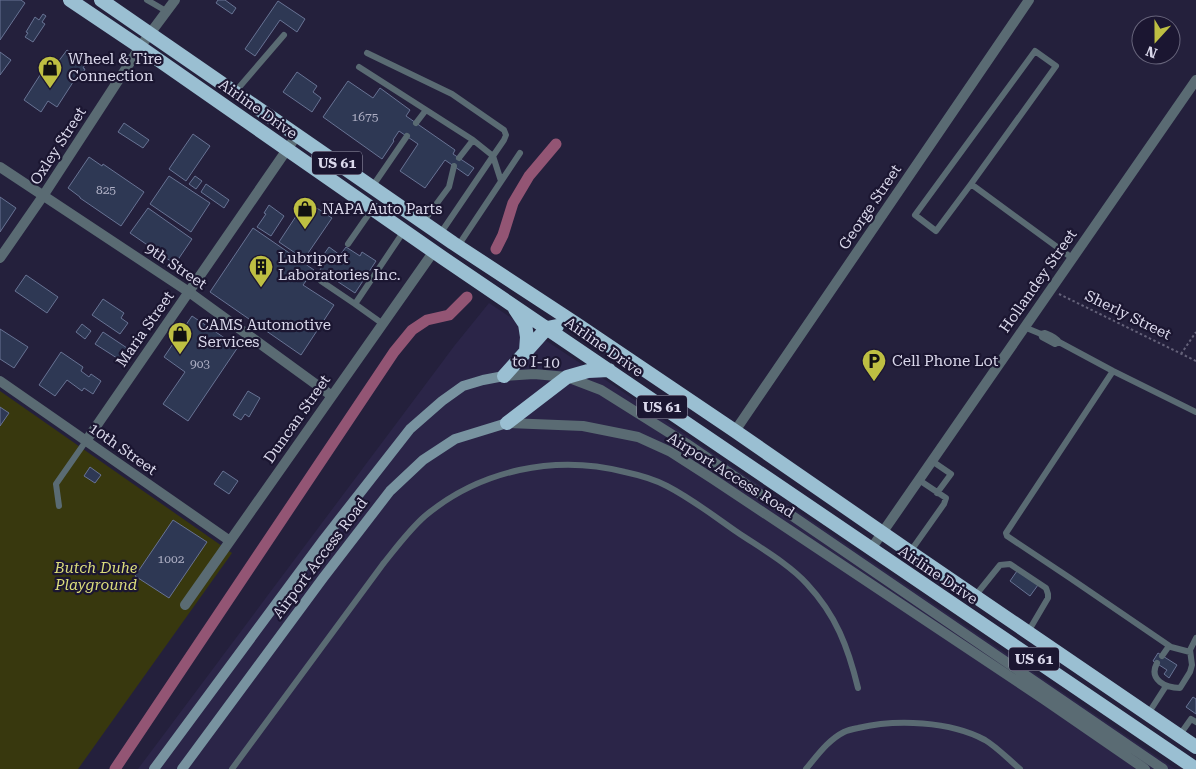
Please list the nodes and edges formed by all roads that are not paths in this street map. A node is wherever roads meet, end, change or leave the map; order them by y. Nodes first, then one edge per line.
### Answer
1 (70, 0) edge
2 (101, 0) edge
3 (148, 0) edge
4 (175, 0) edge
5 (1029, 0) edge
6 (166, 11) junction
7 (150, 34) junction
8 (284, 35) dead end
9 (140, 47) junction
10 (368, 53) dead end
11 (359, 67) dead end
12 (1196, 80) edge
13 (235, 92) junction
14 (426, 110) junction
15 (416, 123) dead end
16 (297, 135) junction
17 (407, 136) dead end
18 (473, 140) junction
19 (287, 149) junction
20 (520, 153) dead end
21 (493, 156) junction
22 (459, 158) dead end
23 (454, 166) dead end
24 (0, 167) edge
25 (502, 181) junction
26 (971, 184) junction
27 (372, 187) junction
28 (43, 196) junction
29 (373, 208) junction
30 (423, 222) junction
31 (404, 230) junction
32 (440, 234) junction
33 (348, 244) dead end
34 (458, 246) junction
35 (434, 251) junction
36 (0, 258) edge
37 (1072, 258) junction
38 (321, 281) dead end
39 (189, 292) junction
40 (510, 303) junction
41 (355, 304) junction
42 (383, 324) junction
43 (576, 324) junction
44 (1024, 327) junction
45 (547, 328) junction
46 (526, 352) junction
47 (609, 370) junction
48 (1113, 371) junction
49 (504, 376) junction
50 (567, 378) junction
51 (0, 381) edge
52 (332, 396) junction
53 (1196, 412) edge
54 (507, 423) junction
55 (735, 432) junction
56 (86, 441) junction
57 (932, 461) junction
58 (919, 480) junction
59 (938, 493) junction
60 (59, 506) dead end
61 (882, 534) junction
62 (230, 542) junction
63 (871, 550) junction
64 (910, 552) junction
65 (975, 597) junction
66 (185, 605) dead end
67 (1028, 632) junction
68 (1196, 638) edge
69 (1169, 646) junction
70 (1190, 652) junction
71 (1162, 656) dead end
72 (1157, 663) dead end
73 (1166, 686) junction
74 (858, 688) dead end
75 (1148, 714) junction
76 (1196, 722) edge
77 (1179, 736) junction
78 (1196, 747) edge
79 (154, 769) edge
80 (182, 769) edge
81 (232, 769) edge
82 (806, 769) edge
83 (1020, 769) edge
84 (1144, 769) edge
85 (1163, 769) edge
86 (1196, 769) edge

1 - 9 highway, Airline Drive / US 61
2 - 7 highway, Airline Drive / US 61
3 - 6 lane
4 - 6 street, Oxley Street
5 - 55 street, George Street
6 - 7 street, Oxley Street
7 - 9 street, Oxley Street
7 - 13 highway, Airline Drive / US 61
8 - 13 lane
9 - 19 highway, Airline Drive / US 61
9 - 28 street, Oxley Street
10 - 21 lane
11 - 14 lane
12 - 37 street, Hollandey Street
13 - 16 highway, Airline Drive / US 61
14 - 15 lane
14 - 18 lane
16 - 19 street, Maria Street
16 - 27 highway, Airline Drive / US 61
17 - 27 lane
18 - 21 lane
18 - 22 lane
19 - 29 highway, Airline Drive / US 61
19 - 39 street, Maria Street
20 - 25 lane
21 - 25 lane
21 - 32 lane
23 - 30 lane
24 - 28 street, 9th Street
25 - 34 lane
26 - 26 lane
26 - 37 lane
27 - 30 highway, Airline Drive / US 61
28 - 36 street, Oxley Street
28 - 39 street, 9th Street
29 - 31 highway, Airline Drive / US 61
29 - 33 lane
30 - 32 highway, Airline Drive / US 61
31 - 35 highway, Airline Drive / US 61
31 - 41 lane
32 - 34 highway, Airline Drive / US 61
34 - 43 highway, Airline Drive / US 61
35 - 40 highway, Airline Drive / US 61
35 - 42 street, Duncan Street
37 - 44 street, Hollandey Street
38 - 41 lane
39 - 52 street, 9th Street
39 - 56 street, Maria Street
40 - 45 highway, Airline Drive / US 61
40 - 46 highway
41 - 42 lane
42 - 52 street, Duncan Street
43 - 45 highway
43 - 55 highway, Airline Drive / US 61
44 - 48 lane
44 - 57 street, Hollandey Street
45 - 46 highway
45 - 47 highway, Airline Drive / US 61
46 - 49 highway
47 - 50 highway
47 - 63 highway, Airline Drive / US 61
48 - 53 lane
48 - 69 lane
49 - 50 street, to I-10
49 - 79 main road, Airport Access Road
50 - 54 highway
50 - 85 street, Airport Access Road
51 - 56 street, 10th Street
52 - 62 street, Duncan Street
54 - 80 main road, Airport Access Road
54 - 84 street, Airport Access Road
55 - 61 highway, Airline Drive / US 61
56 - 60 lane
56 - 62 street, 10th Street
57 - 58 street, Hollandey Street
57 - 59 lane
58 - 59 lane
58 - 61 street, Hollandey Street
59 - 64 lane
61 - 63 street, Hollandey Street
61 - 64 highway, Airline Drive / US 61
62 - 66 street, Duncan Street
63 - 86 highway, Airline Drive / US 61
64 - 65 highway, Airline Drive / US 61
65 - 67 highway, Airline Drive / US 61
65 - 67 lane
67 - 75 highway, Airline Drive / US 61
68 - 70 lane
69 - 70 lane
69 - 71 lane
70 - 73 lane
72 - 73 lane
73 - 75 lane
74 - 81 lane
75 - 77 highway, Airline Drive / US 61
76 - 77 lane
77 - 78 highway, Airline Drive / US 61
82 - 83 lane

